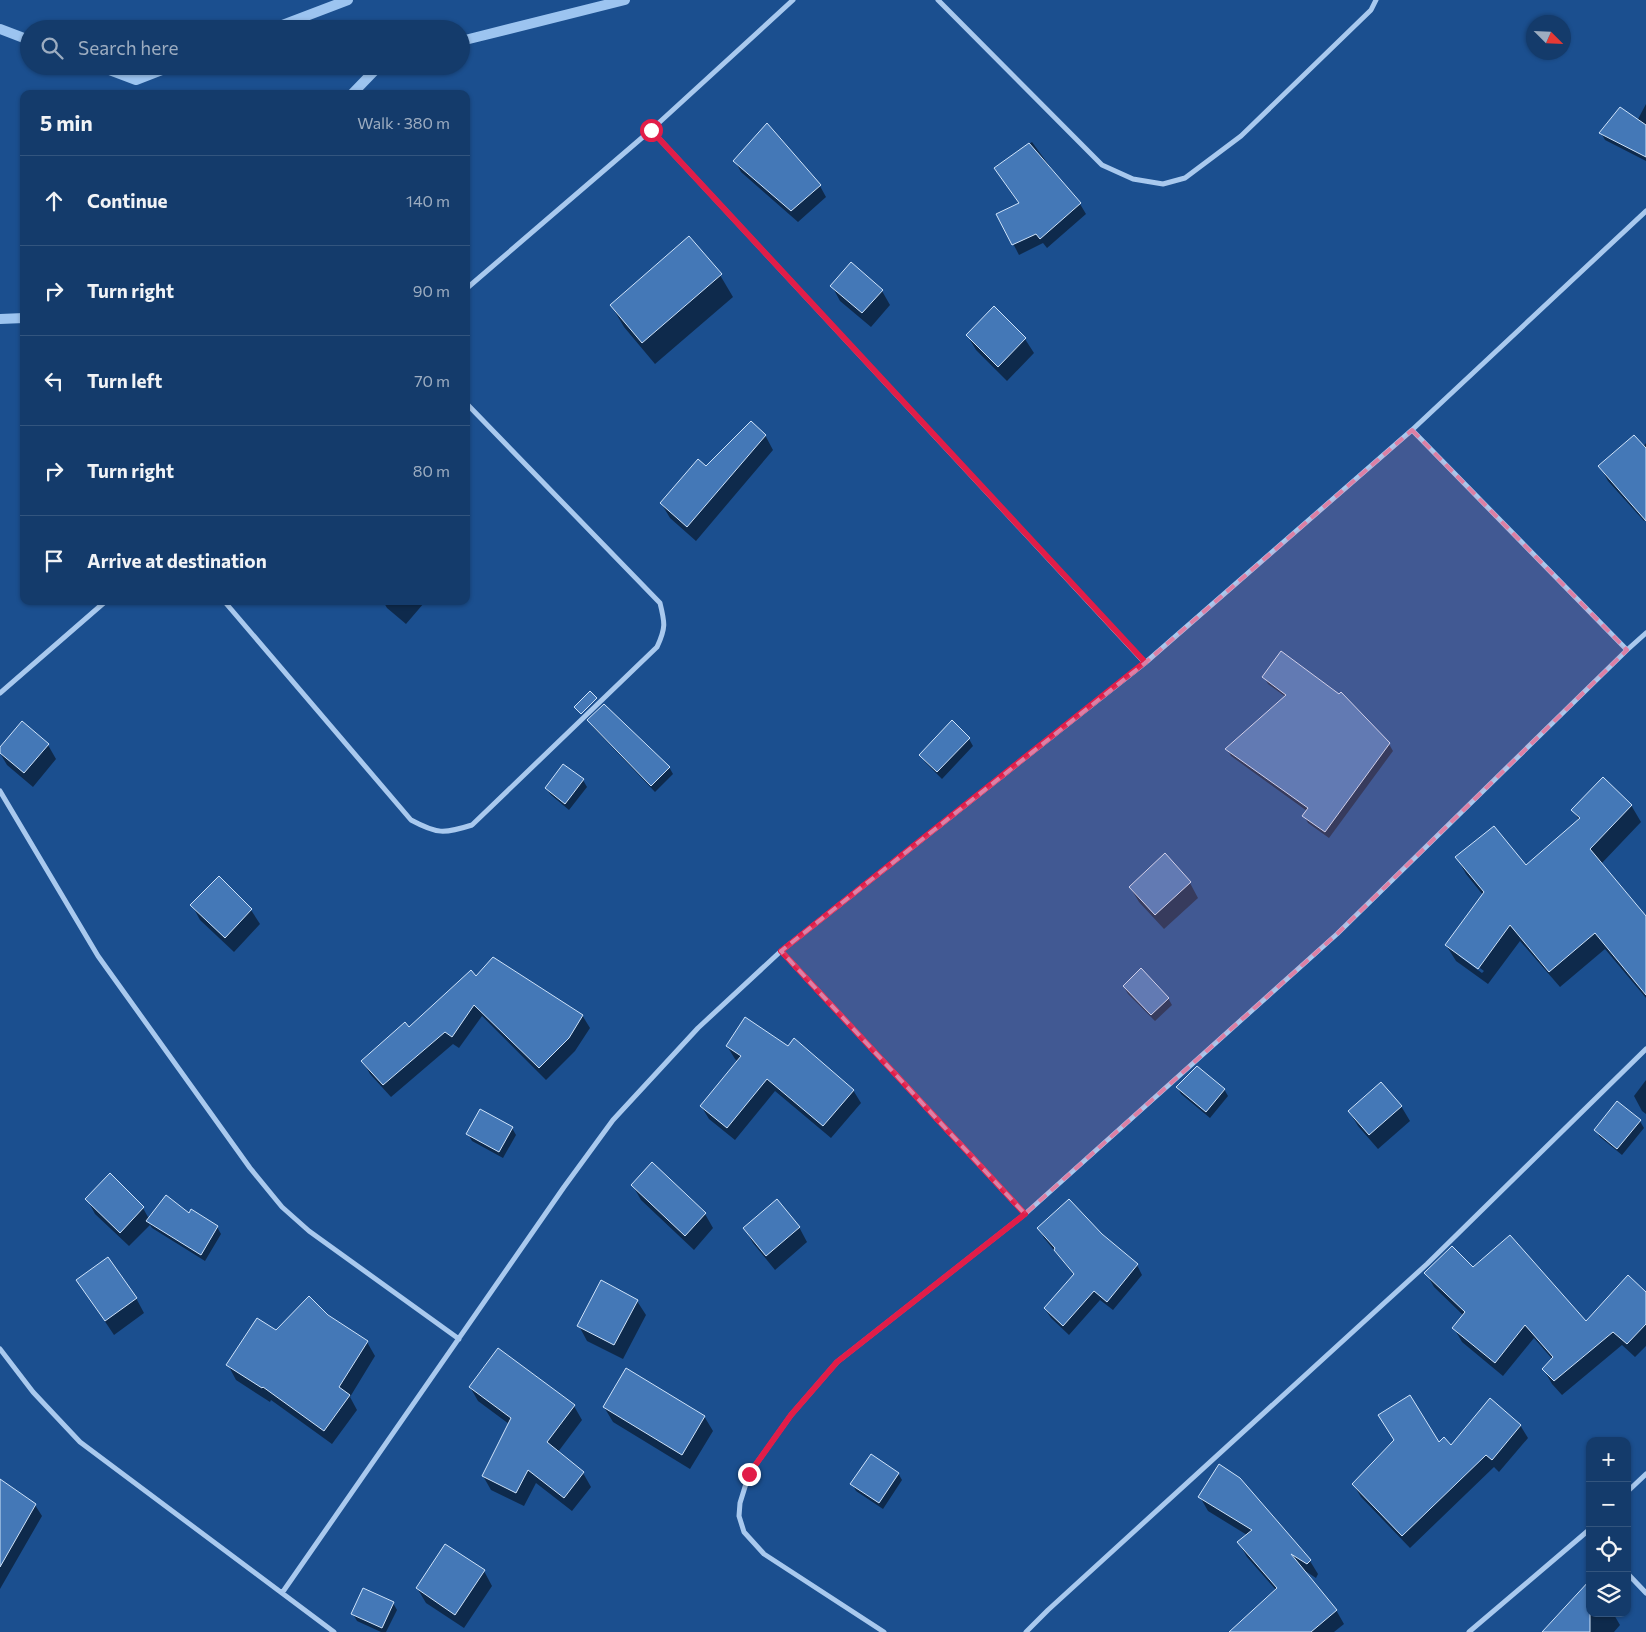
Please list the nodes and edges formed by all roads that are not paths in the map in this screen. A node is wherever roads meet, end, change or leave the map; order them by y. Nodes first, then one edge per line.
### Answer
1 (793, 0) edge
2 (938, 0) edge
3 (1376, 0) edge
4 (651, 130) junction
5 (1646, 211) edge
6 (470, 286) edge
7 (470, 407) edge
8 (1412, 430) junction
9 (101, 605) edge
10 (227, 605) edge
11 (1646, 633) edge
12 (1627, 650) junction
13 (1145, 662) junction
14 (0, 693) edge
15 (0, 791) edge
16 (781, 951) junction
17 (1646, 1049) edge
18 (1025, 1214) junction
19 (459, 1339) junction
20 (0, 1349) edge
21 (1646, 1474) edge
22 (1631, 1488) edge
23 (1586, 1534) edge
24 (1631, 1577) edge
25 (282, 1593) junction
26 (1646, 1593) edge
27 (334, 1632) edge
28 (884, 1632) edge
29 (1026, 1632) edge
30 (1469, 1632) edge

1 - 4 street
2 - 3 street
4 - 6 street
4 - 13 street
5 - 8 street
7 - 10 street
8 - 12 street
8 - 13 street
9 - 14 street
11 - 12 street
12 - 18 street
13 - 16 street
15 - 19 street
16 - 18 street
16 - 19 street
17 - 29 street
18 - 28 street
19 - 25 street
20 - 25 street
21 - 22 street
23 - 30 street
24 - 26 street
25 - 27 street

